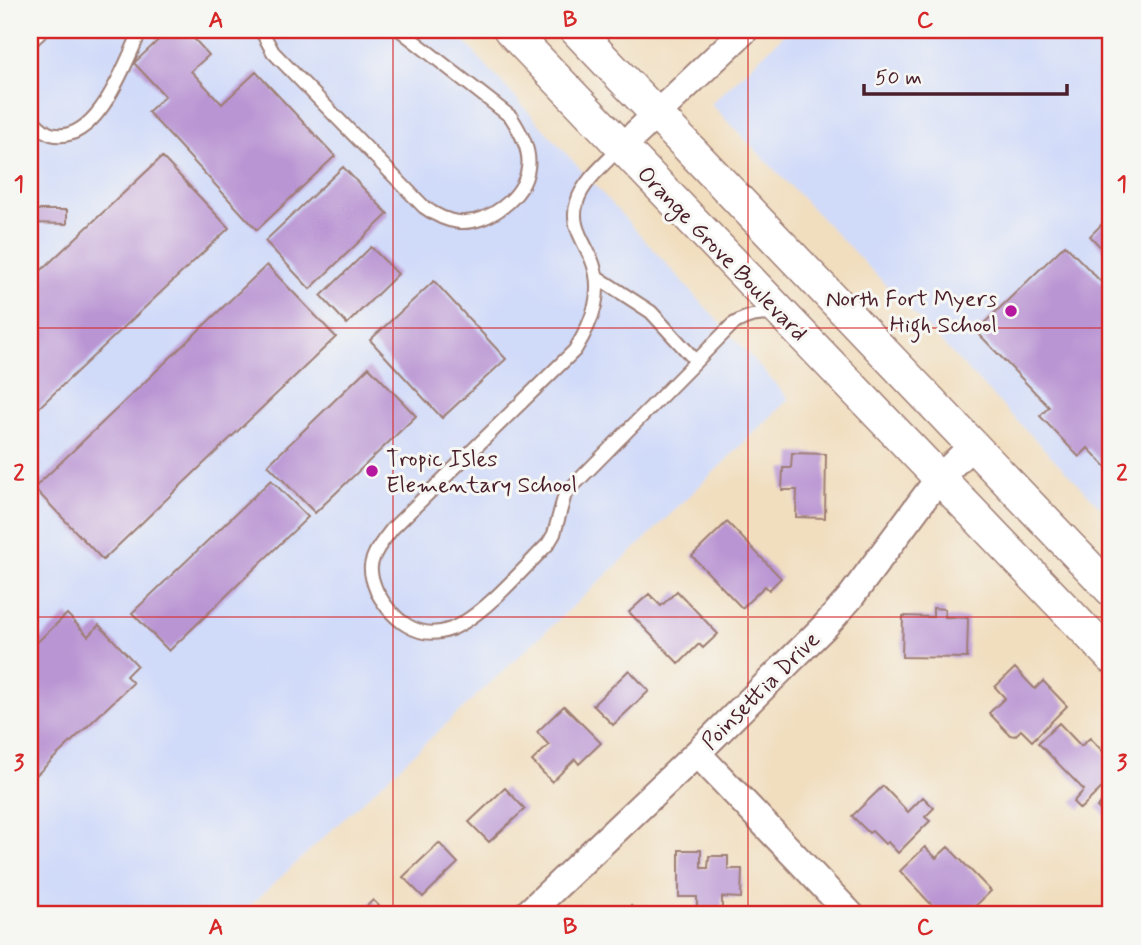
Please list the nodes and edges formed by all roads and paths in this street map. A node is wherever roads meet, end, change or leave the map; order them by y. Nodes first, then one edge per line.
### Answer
1 (43, 30) edge
2 (141, 30) edge
3 (261, 30) edge
4 (400, 30) edge
5 (510, 30) edge
6 (576, 30) edge
7 (745, 30) edge
8 (30, 42) edge
9 (657, 114) junction
10 (30, 118) edge
11 (622, 147) junction
12 (597, 277) junction
13 (782, 314) junction
14 (696, 361) junction
15 (972, 446) junction
16 (939, 478) junction
17 (1109, 585) edge
18 (1111, 657) edge
19 (697, 753) junction
20 (526, 915) edge
21 (851, 915) edge

1 - 8 lane
2 - 10 lane
3 - 4 lane
5 - 11 street, Orange Grove Boulevard
6 - 9 street, Orange Grove Boulevard
7 - 9 street
9 - 11 street
9 - 15 street, Orange Grove Boulevard
11 - 12 lane
11 - 13 street, Orange Grove Boulevard
12 - 14 lane
12 - 14 lane
13 - 14 lane
13 - 16 street, Orange Grove Boulevard
15 - 16 street, Poinsettia Drive
15 - 17 street, Orange Grove Boulevard
16 - 18 street, Orange Grove Boulevard
16 - 19 street, Poinsettia Drive
19 - 20 street, Poinsettia Drive
19 - 21 street

